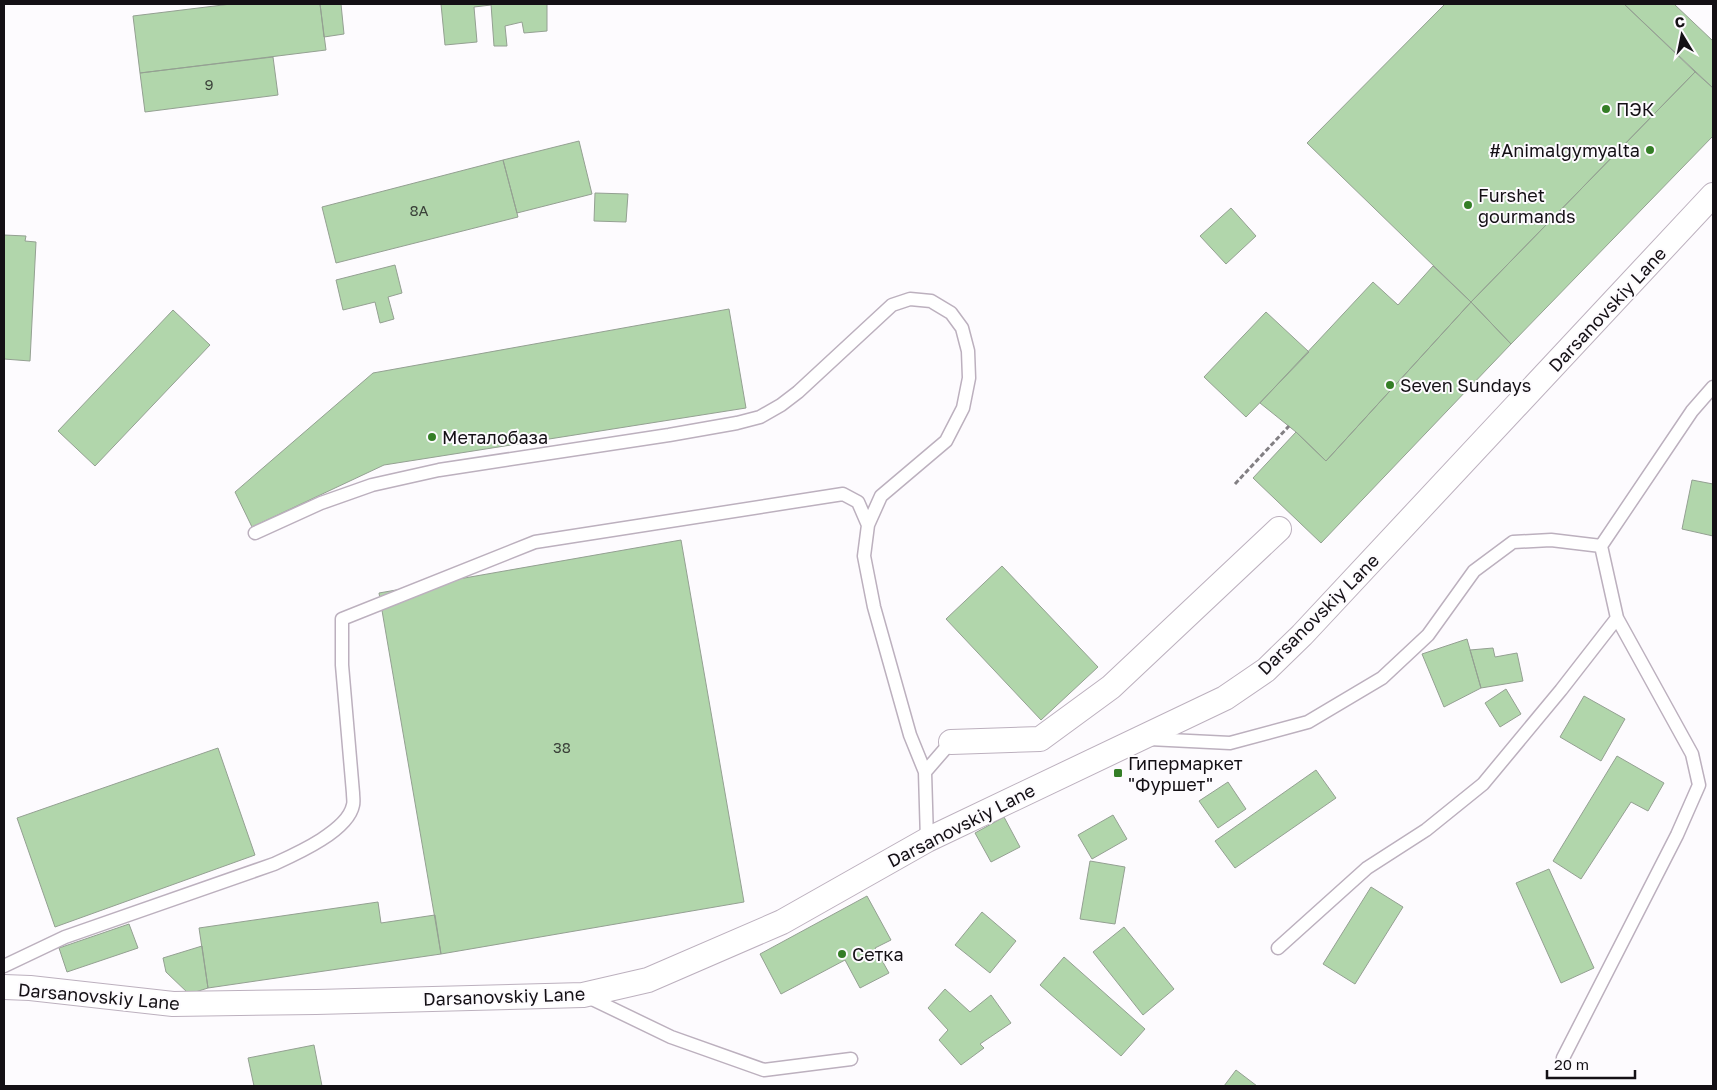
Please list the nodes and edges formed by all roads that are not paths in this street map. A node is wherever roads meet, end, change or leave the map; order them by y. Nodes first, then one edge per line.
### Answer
1 (1713, 194) edge
2 (1713, 387) edge
3 (868, 525) junction
4 (1279, 528) dead end
5 (255, 533) dead end
6 (1601, 546) junction
7 (1617, 618) junction
8 (1139, 738) junction
9 (951, 742) joint
10 (925, 772) junction
11 (927, 840) junction
12 (1278, 948) dead end
13 (4, 966) edge
14 (4, 987) edge
15 (583, 995) junction
16 (1563, 1058) dead end
17 (851, 1059) dead end

1 - 8 street, Darsanovskiy Lane
2 - 6 lane
3 - 5 lane
3 - 10 lane
3 - 13 lane
4 - 9 street
6 - 7 lane
6 - 8 lane
7 - 12 lane
7 - 16 lane
8 - 11 street, Darsanovskiy Lane
9 - 10 lane
10 - 11 lane
11 - 15 street, Darsanovskiy Lane
14 - 15 street, Darsanovskiy Lane
15 - 17 lane

